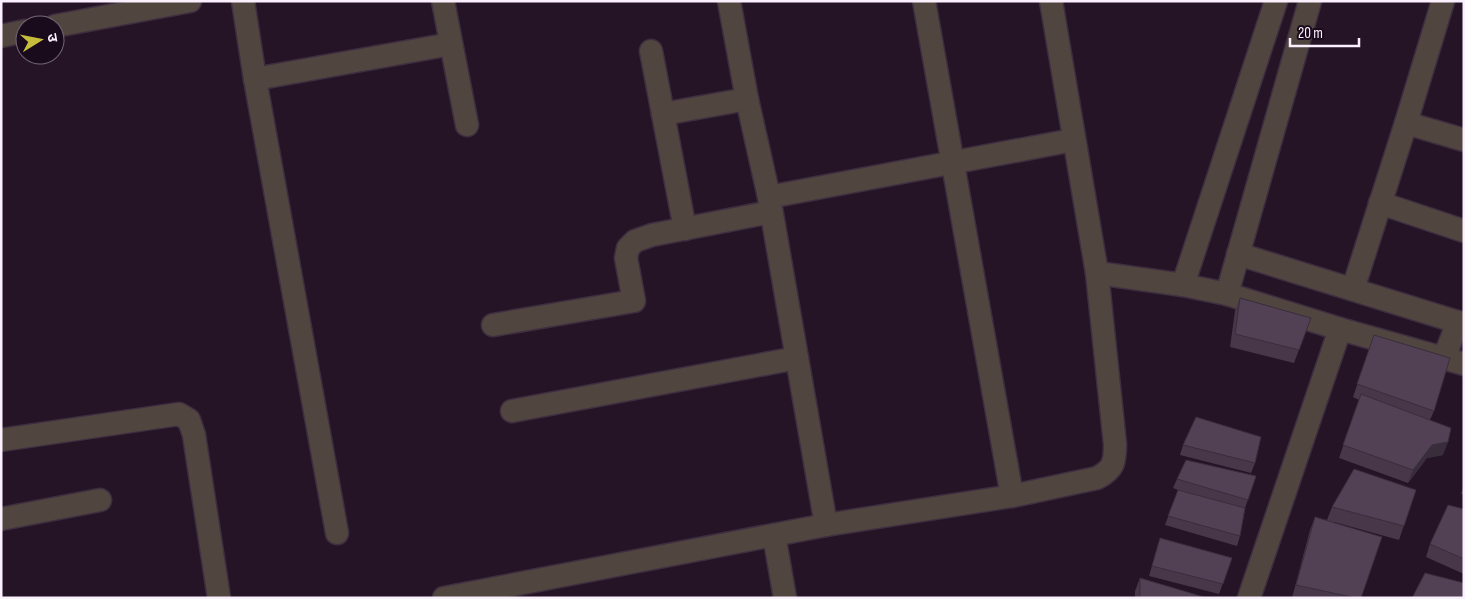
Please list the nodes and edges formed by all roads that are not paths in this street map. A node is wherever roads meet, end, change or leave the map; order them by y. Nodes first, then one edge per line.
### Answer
1 (190, 1) edge
2 (243, 1) edge
3 (443, 1) edge
4 (729, 1) edge
5 (924, 1) edge
6 (1051, 1) edge
7 (1276, 1) edge
8 (1310, 1) edge
9 (1443, 1) edge
10 (65, 24) edge
11 (15, 34) edge
12 (1, 36) edge
13 (451, 44) junction
14 (651, 51) dead end
15 (255, 79) junction
16 (746, 99) junction
17 (663, 114) junction
18 (1406, 123) junction
19 (467, 125) dead end
20 (1073, 140) junction
21 (1464, 140) edge
22 (953, 163) junction
23 (1380, 203) junction
24 (770, 204) junction
25 (685, 229) junction
26 (1464, 231) edge
27 (1238, 254) junction
28 (1097, 273) junction
29 (1183, 285) junction
30 (1352, 289) junction
31 (1226, 294) junction
32 (1461, 323) edge
33 (493, 325) dead end
34 (1340, 329) junction
35 (797, 358) junction
36 (1454, 361) edge
37 (512, 410) dead end
38 (1, 440) edge
39 (1012, 496) junction
40 (100, 500) dead end
41 (1, 519) edge
42 (826, 525) junction
43 (337, 533) dead end
44 (774, 535) junction
45 (219, 598) edge
46 (444, 598) edge
47 (785, 598) edge
48 (1249, 598) edge

1 - 10 street
2 - 15 street
3 - 13 street
4 - 16 street
5 - 22 street
6 - 20 street
7 - 29 street
8 - 27 street
9 - 18 street
11 - 12 street
13 - 15 street
13 - 19 street
14 - 17 street
15 - 43 street
16 - 17 street
16 - 24 street
17 - 25 street
18 - 21 street
18 - 23 street
20 - 22 street
20 - 28 street
22 - 24 street
22 - 39 street
23 - 26 street
23 - 30 street
24 - 25 street
24 - 35 street
25 - 33 street
27 - 30 street
27 - 31 street
28 - 29 street
28 - 39 street
29 - 31 street
30 - 32 street
31 - 34 street
32 - 36 street
34 - 36 street
34 - 48 street
35 - 37 street
35 - 42 street
38 - 45 street
39 - 42 street
40 - 41 street
42 - 44 street
44 - 46 street
44 - 47 street

